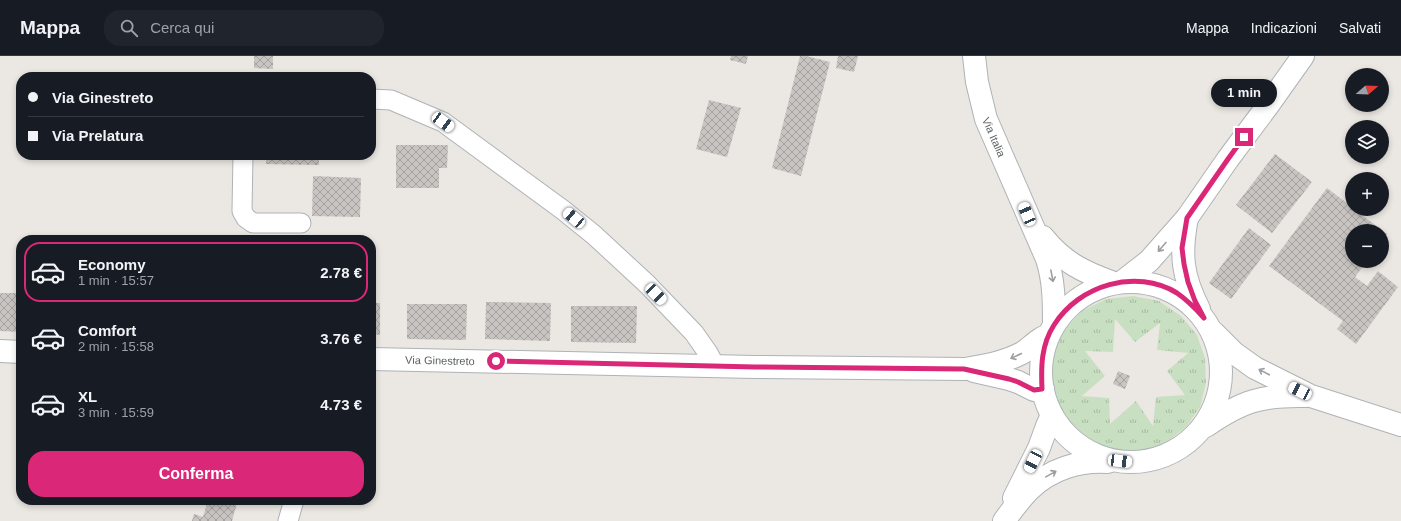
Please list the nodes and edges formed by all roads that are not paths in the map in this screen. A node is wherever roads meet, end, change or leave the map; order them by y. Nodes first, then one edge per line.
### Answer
1 (974, 56) edge
2 (1303, 56) edge
3 (376, 99) edge
4 (243, 160) edge
5 (1027, 214) junction
6 (1187, 218) junction
7 (301, 223) dead end
8 (1118, 282) junction
9 (1208, 325) junction
10 (1051, 330) junction
11 (0, 351) edge
12 (16, 352) edge
13 (376, 359) edge
14 (715, 366) junction
15 (964, 369) junction
16 (1042, 389) junction
17 (1311, 396) junction
18 (1052, 415) junction
19 (1401, 425) edge
20 (1203, 428) junction
21 (1132, 463) junction
22 (293, 505) edge
23 (288, 521) edge
24 (1003, 521) edge

1 - 5 street, Via Italia
2 - 6 street
3 - 14 street
4 - 7 street
5 - 8 street, Via Italia
5 -> 10 street, Via Italia
6 -> 8 street
6 - 9 street
8 - 9 street
8 - 10 street
17 -> 9 street
9 - 20 street
10 -> 15 street, Via Ginestreto
10 - 16 street
11 - 12 street
13 - 14 street, Via Ginestreto
14 - 15 street, Via Ginestreto
15 - 16 street, Via Ginestreto
16 - 18 street
17 - 19 street
17 - 20 street
18 - 21 street
18 - 24 street
20 - 21 street
24 -> 21 street
22 - 23 street

